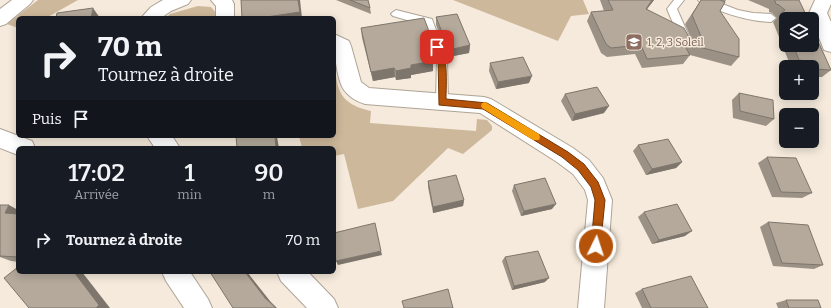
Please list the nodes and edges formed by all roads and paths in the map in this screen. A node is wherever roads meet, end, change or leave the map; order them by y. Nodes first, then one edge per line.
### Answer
1 (24, 0) edge
2 (182, 0) edge
3 (220, 0) edge
4 (679, 0) edge
5 (703, 0) edge
6 (823, 0) edge
7 (831, 3) edge
8 (396, 14) dead end
9 (152, 16) edge
10 (225, 16) edge
11 (771, 18) dead end
12 (0, 19) edge
13 (830, 40) edge
14 (336, 42) edge
15 (690, 49) edge
16 (442, 102) junction
17 (0, 138) edge
18 (160, 138) edge
19 (19, 146) edge
20 (168, 146) edge
21 (176, 274) edge
22 (292, 274) edge
23 (199, 308) edge
24 (325, 308) edge
25 (591, 308) edge

1 - 12 street
2 - 9 street
3 - 10 street
4 - 15 lane
5 - 11 lane
6 - 7 street
6 - 13 street
8 - 16 lane
14 - 16 street
16 - 25 street
17 - 19 street
18 - 20 street
21 - 23 street
22 - 24 street

